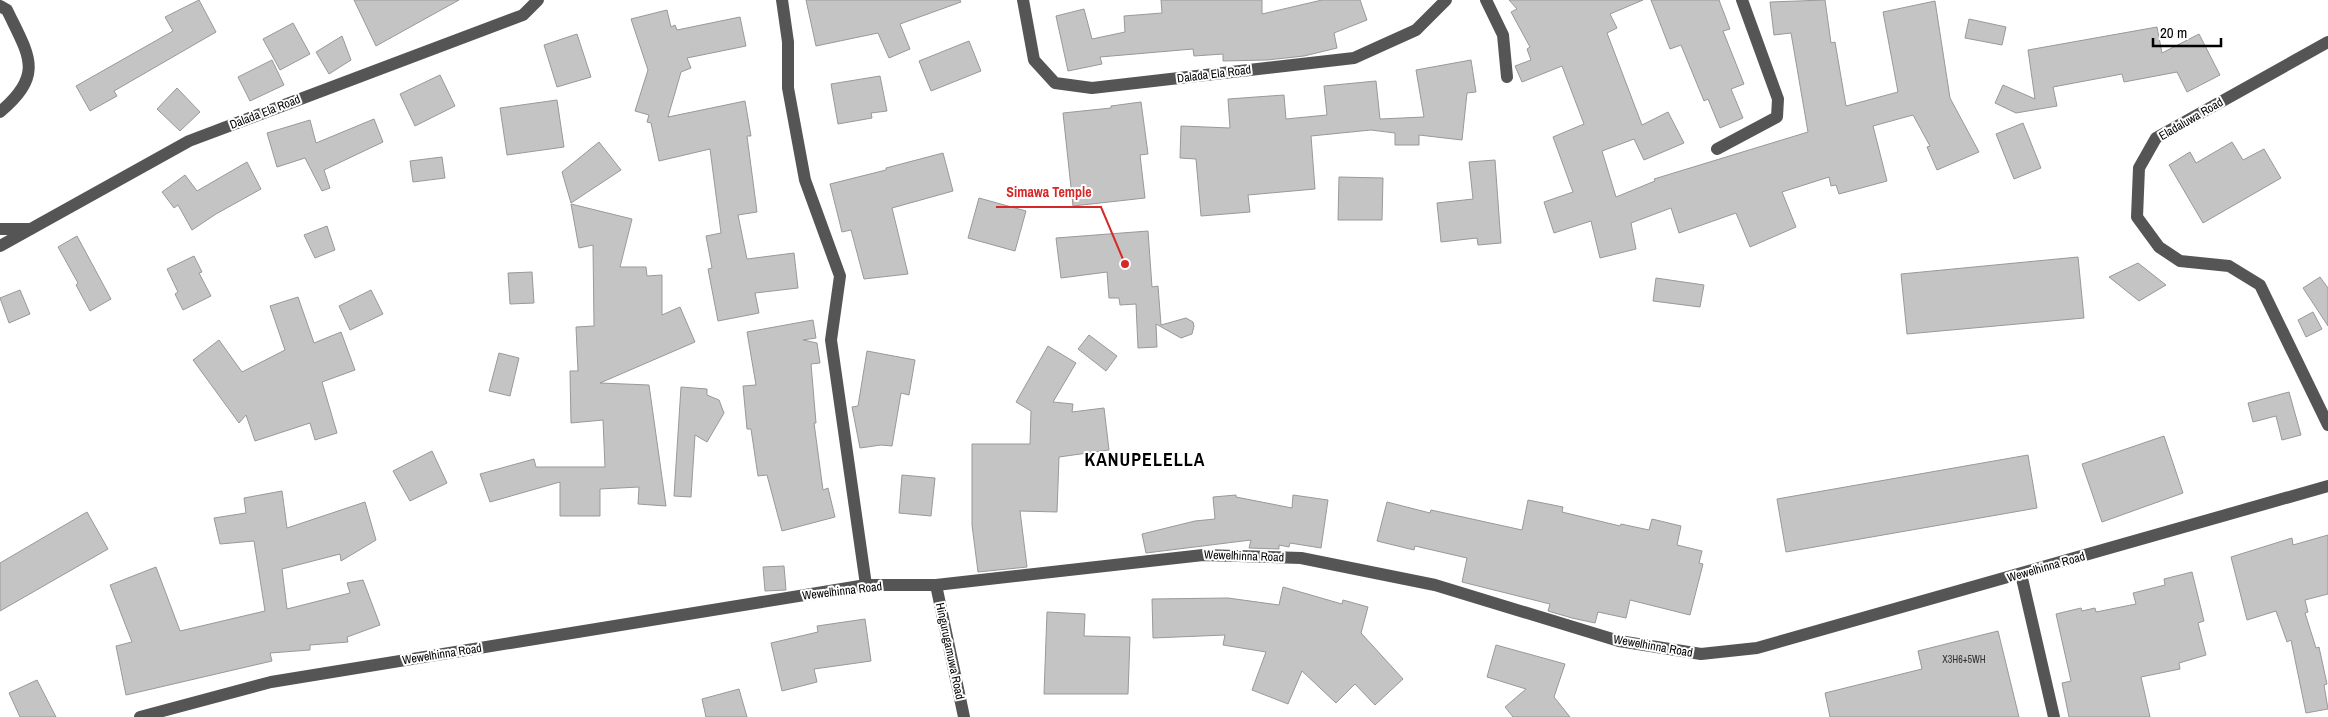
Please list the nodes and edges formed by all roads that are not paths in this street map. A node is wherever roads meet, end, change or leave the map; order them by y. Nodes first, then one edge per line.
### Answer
1 (538, 0) edge
2 (782, 0) edge
3 (1023, 0) edge
4 (1446, 0) edge
5 (1486, 0) edge
6 (1742, 0) edge
7 (0, 6) edge
8 (2328, 42) edge
9 (1506, 78) dead end
10 (0, 112) edge
11 (1717, 149) dead end
12 (0, 229) edge
13 (32, 229) junction
14 (0, 246) edge
15 (2328, 425) edge
16 (2328, 486) edge
17 (2021, 574) junction
18 (866, 585) junction
19 (936, 585) junction
20 (140, 717) edge
21 (964, 717) edge
22 (2054, 717) edge

1 - 13 street, Dalada Ela Road
2 - 18 street
3 - 4 street, Dalada Ela Road
5 - 9 street
6 - 11 street
7 - 10 street
8 - 15 street, Eladaluwa Road
12 - 13 street
13 - 14 street, Dalada Ela Road
16 - 17 street, Wewelhinna Road
17 - 19 street, Wewelhinna Road
17 - 22 street
18 - 19 street, Wewelhinna Road
18 - 20 street, Wewelhinna Road
19 - 21 street, Hingurugamuwa Road

